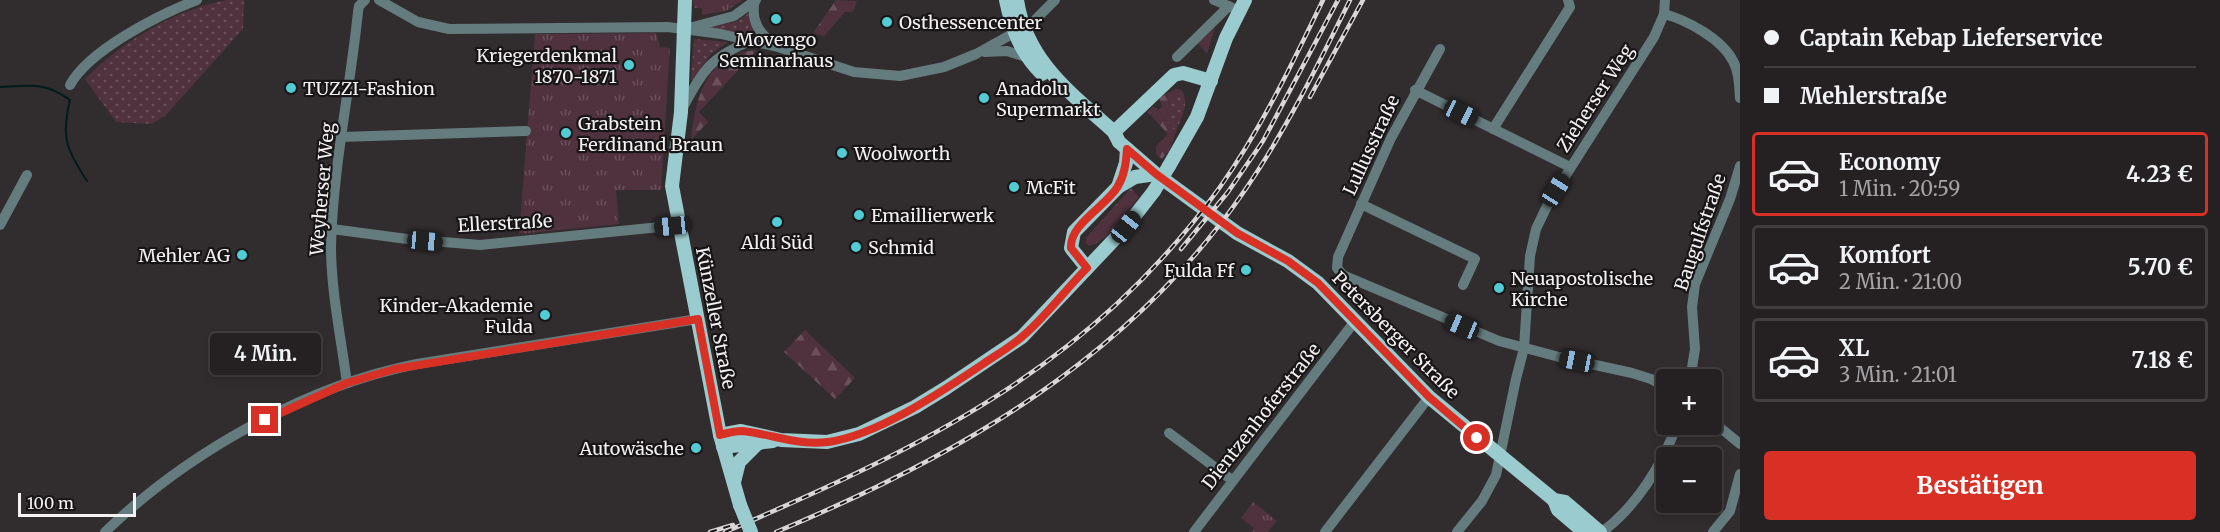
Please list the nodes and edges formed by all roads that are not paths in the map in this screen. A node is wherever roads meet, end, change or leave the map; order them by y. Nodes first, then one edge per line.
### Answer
1 (197, 0) edge
2 (364, 0) edge
3 (379, 0) edge
4 (686, 0) edge
5 (755, 0) edge
6 (1006, 0) edge
7 (1017, 0) edge
8 (1055, 0) edge
9 (1214, 0) edge
10 (1568, 0) edge
11 (1665, 0) edge
12 (1238, 5) edge
13 (1664, 14) junction
14 (686, 29) junction
15 (1019, 31) junction
16 (750, 41) junction
17 (778, 47) junction
18 (1440, 49) dead end
19 (976, 54) junction
20 (1026, 57) junction
21 (1177, 57) dead end
22 (1211, 81) junction
23 (70, 85) dead end
24 (1415, 90) junction
25 (1740, 98) edge
26 (681, 112) junction
27 (1493, 129) junction
28 (526, 131) dead end
29 (341, 137) junction
30 (1120, 141) junction
31 (1740, 166) edge
32 (1570, 167) junction
33 (1156, 174) junction
34 (27, 175) dead end
35 (1118, 187) junction
36 (1362, 204) junction
37 (0, 225) edge
38 (680, 225) junction
39 (332, 229) junction
40 (1087, 268) junction
41 (1464, 285) dead end
42 (698, 319) junction
43 (1355, 321) junction
44 (1524, 348) junction
45 (1692, 369) edge
46 (1656, 382) edge
47 (347, 383) junction
48 (1429, 397) junction
49 (1722, 429) edge
50 (1169, 433) dead end
51 (1673, 435) edge
52 (781, 440) junction
53 (721, 441) junction
54 (757, 444) junction
55 (1740, 444) edge
56 (1501, 456) junction
57 (1740, 474) edge
58 (1232, 480) junction
59 (734, 484) junction
60 (1554, 500) junction
61 (105, 532) edge
62 (751, 532) edge
63 (1194, 532) edge
64 (1325, 532) edge
65 (1457, 532) edge
66 (1584, 532) edge
67 (1601, 532) edge
68 (1713, 532) edge

1 - 23 street
2 - 29 street, Weyherser Weg
3 - 14 street
4 - 14 main road, Künzeller Straße
5 - 14 street
5 - 17 street
6 - 15 main road, Petersberger Straße
7 - 15 main road, Petersberger Straße
8 - 15 street
9 - 12 street
10 - 27 street
11 - 13 street, Zieherser Weg
12 - 21 street
12 - 22 main road
13 - 25 street
13 - 32 street, Zieherser Weg
14 - 16 street
14 - 26 main road, Künzeller Straße
15 - 19 street
15 - 20 main road, Petersberger Straße
15 - 30 main road, Petersberger Straße
16 - 17 street
16 - 26 street
17 - 19 street
18 - 24 street, Lullusstraße
19 - 20 street
20 - 30 main road, Petersberger Straße
22 - 30 main road
22 - 40 main road, bridge
24 - 27 street
24 - 36 street, Lullusstraße
26 - 38 main road, Künzeller Straße
27 - 32 street
28 - 29 street
29 - 39 street, Weyherser Weg
30 - 33 main road, Petersberger Straße
30 - 35 main road
31 - 45 street, Baugulfstraße
32 - 44 street, Zieherser Weg
33 - 35 main road
33 - 43 main road, Petersberger Straße
34 - 37 street
35 - 40 main road
36 - 41 street
36 - 44 street, Lullusstraße
38 - 39 street, Ellerstraße
38 - 42 main road, Künzeller Straße
39 - 47 street, Weyherser Weg
40 - 52 main road
42 - 47 street
42 - 53 main road, Künzeller Straße
43 - 48 main road, Petersberger Straße
43 - 58 street, Dientzenhoferstraße
44 - 46 street
44 - 56 street, Zieherser Weg
47 - 61 street
48 - 56 main road, Petersberger Straße
48 - 64 street
49 - 55 street
50 - 58 street
51 - 67 street
52 - 53 main road
52 - 54 main road
53 - 54 main road
53 - 59 main road, Künzeller Straße
54 - 59 main road
56 - 60 main road, Petersberger Straße
56 - 65 street, Zieherser Weg
57 - 68 street
58 - 63 street, Dientzenhoferstraße
59 - 62 main road, Künzeller Straße, bridge
60 - 66 main road, Petersberger Straße
60 - 67 main road, Petersberger Straße

